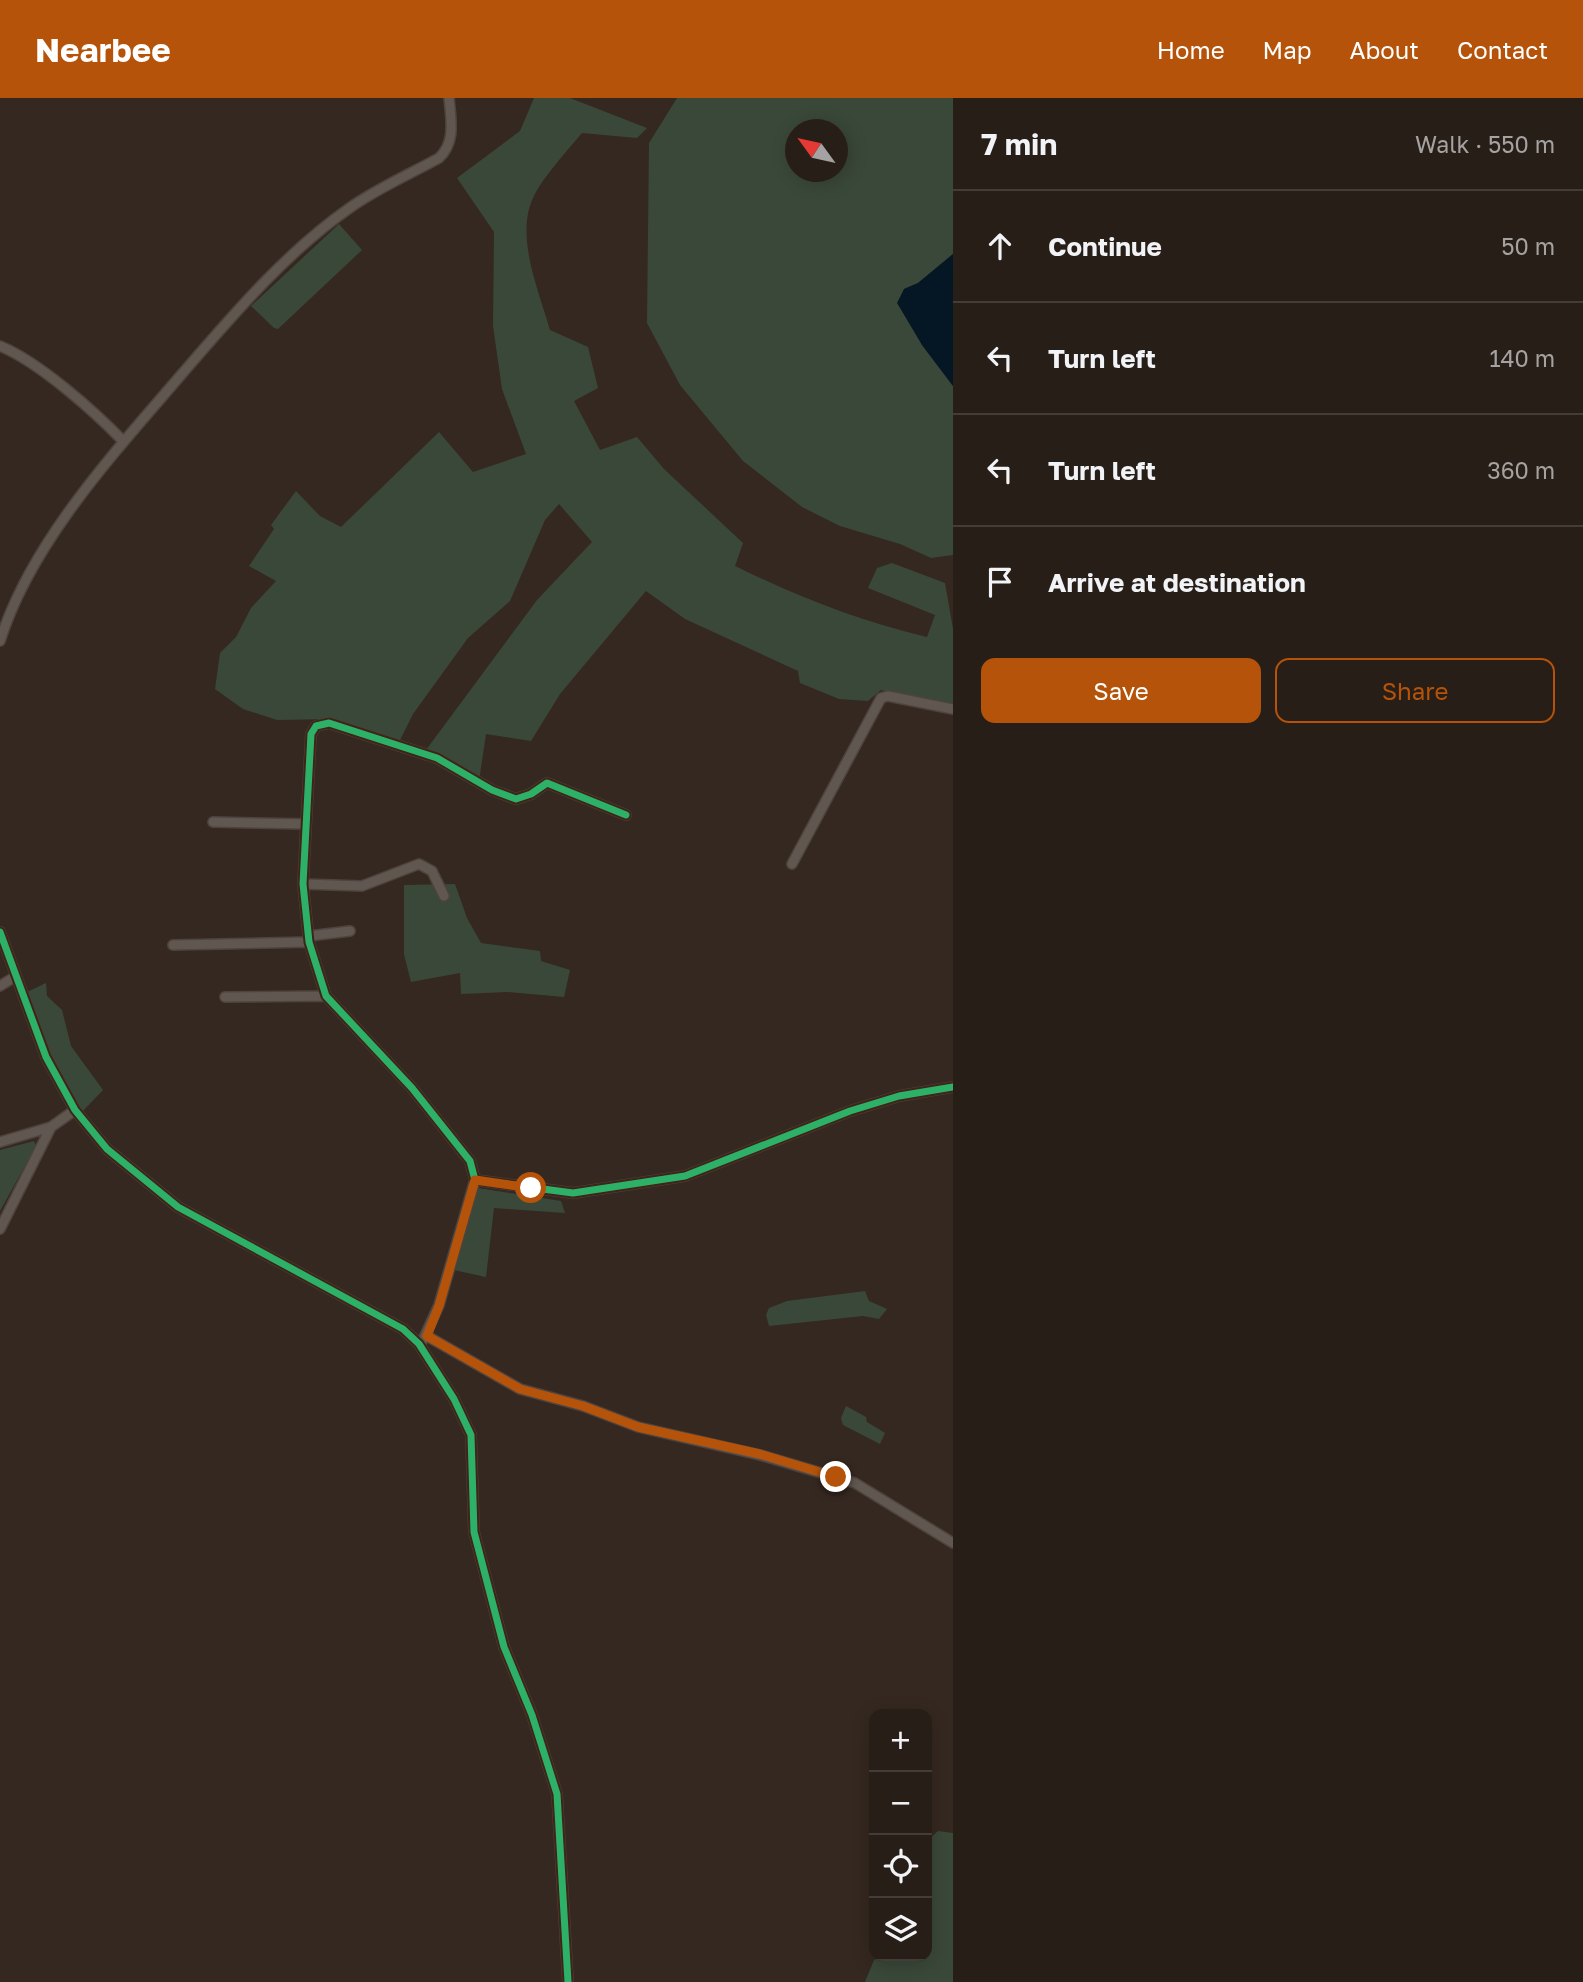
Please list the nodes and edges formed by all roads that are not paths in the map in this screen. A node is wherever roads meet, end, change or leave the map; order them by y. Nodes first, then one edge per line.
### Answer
1 (449, 98) edge
2 (0, 346) edge
3 (123, 441) junction
4 (0, 641) edge
5 (953, 709) edge
6 (626, 815) dead end
7 (213, 822) dead end
8 (305, 824) junction
9 (793, 864) dead end
10 (303, 884) junction
11 (444, 896) dead end
12 (350, 931) dead end
13 (0, 932) edge
14 (309, 939) junction
15 (173, 945) dead end
16 (16, 976) junction
17 (0, 986) edge
18 (326, 996) junction
19 (225, 997) dead end
20 (953, 1087) edge
21 (75, 1110) junction
22 (51, 1127) junction
23 (0, 1142) edge
24 (475, 1180) junction
25 (0, 1229) edge
26 (427, 1336) junction
27 (419, 1344) junction
28 (953, 1544) edge
29 (568, 1982) edge

1 - 3 street
2 - 3 street
3 - 4 street
5 - 9 street
6 - 8 street
7 - 8 street
8 - 10 street
10 - 11 street
10 - 14 street
12 - 14 street
13 - 16 street
14 - 15 street
14 - 18 street
16 - 17 street
16 - 21 street
18 - 19 street
18 - 24 street
20 - 24 street
21 - 22 street
21 - 27 street
22 - 23 street
22 - 25 street
24 - 26 street
26 - 27 street
26 - 28 street
27 - 29 street

